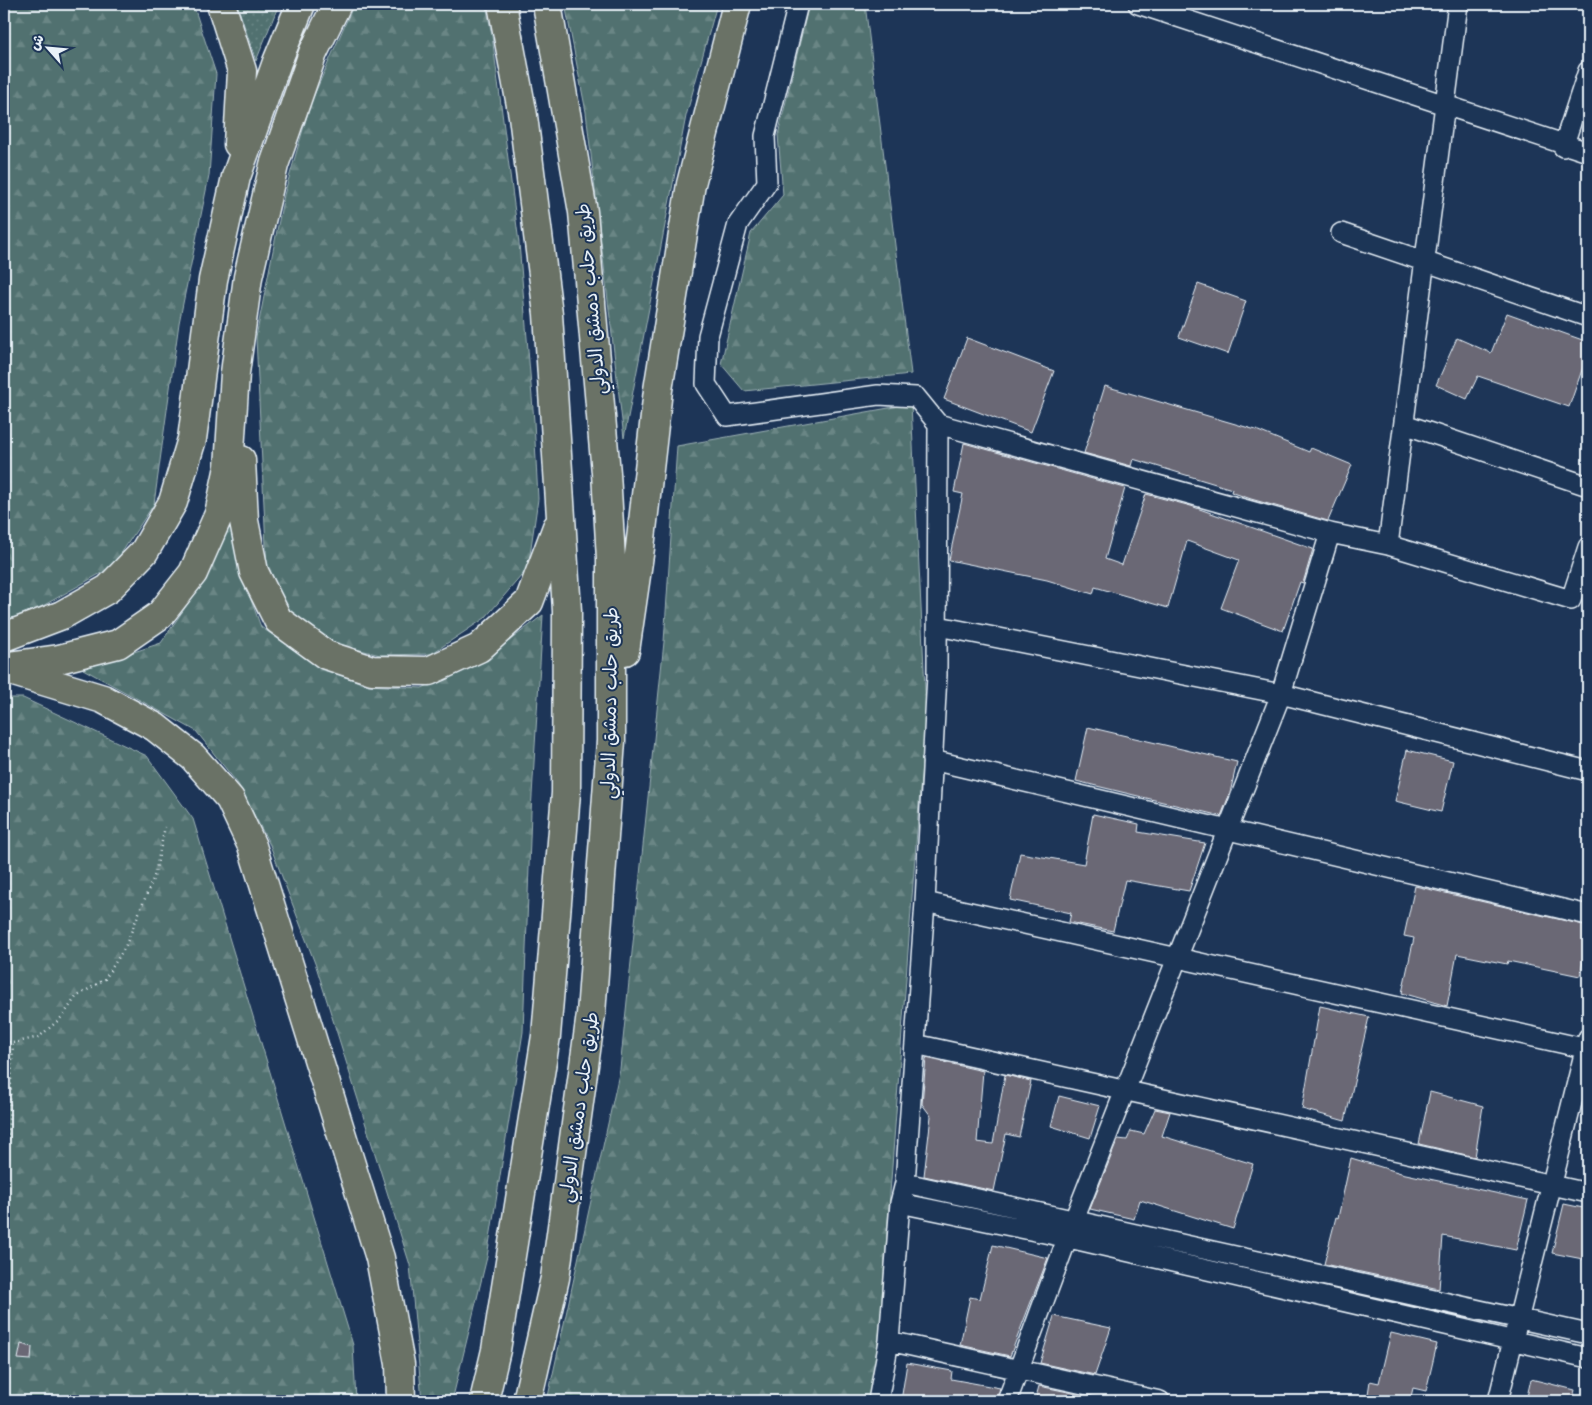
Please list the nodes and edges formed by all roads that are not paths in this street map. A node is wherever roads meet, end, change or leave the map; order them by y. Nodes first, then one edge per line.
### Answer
1 (221, 4) edge
2 (301, 4) edge
3 (337, 4) edge
4 (502, 4) edge
5 (547, 4) edge
6 (737, 4) edge
7 (798, 4) edge
8 (1138, 4) edge
9 (1458, 4) edge
10 (1588, 71) edge
11 (1446, 105) junction
12 (1564, 146) junction
13 (1588, 152) edge
14 (236, 177) junction
15 (1341, 233) dead end
16 (1425, 261) junction
17 (1588, 317) edge
18 (235, 373) junction
19 (938, 424) junction
20 (1404, 424) junction
21 (1588, 486) edge
22 (561, 514) junction
23 (1330, 533) junction
24 (1388, 545) junction
25 (1588, 547) edge
26 (938, 626) junction
27 (4, 637) edge
28 (4, 668) edge
29 (1281, 694) junction
30 (611, 741) junction
31 (932, 760) junction
32 (1588, 771) edge
33 (1227, 829) junction
34 (925, 902) junction
35 (1588, 915) edge
36 (1177, 958) junction
37 (915, 1044) junction
38 (1587, 1045) edge
39 (1125, 1091) junction
40 (905, 1183) junction
41 (1552, 1185) junction
42 (1588, 1193) edge
43 (900, 1203) junction
44 (1072, 1229) junction
45 (1519, 1318) junction
46 (1588, 1334) edge
47 (888, 1341) junction
48 (1513, 1342) junction
49 (1588, 1358) edge
50 (1020, 1370) junction
51 (401, 1401) edge
52 (484, 1401) edge
53 (527, 1401) edge
54 (878, 1401) edge
55 (1007, 1401) edge
56 (1160, 1401) edge
57 (1498, 1401) edge

1 - 14 highway
2 - 14 highway
3 - 18 highway
4 - 22 highway
5 - 30 highway, طريق حلب دمشق الدولي
6 - 30 highway
7 - 19 street
8 - 11 street
9 - 11 street
10 - 12 street
11 - 12 street
11 - 16 street
12 - 13 street
14 - 27 highway
15 - 16 street
16 - 17 street
16 - 20 street
18 - 22 highway
18 - 28 highway
19 - 23 street
19 - 26 street
20 - 21 street
20 - 24 street
22 - 52 highway
23 - 24 street
23 - 29 street
24 - 25 street
26 - 29 street
26 - 31 street
28 - 51 highway
29 - 32 street
29 - 33 street
30 - 53 highway, طريق حلب دمشق الدولي
31 - 33 street
31 - 34 street
33 - 35 street
33 - 36 street
34 - 36 street
34 - 37 street
36 - 38 street
36 - 39 street
37 - 39 street
37 - 40 street
38 - 41 street
39 - 41 street
39 - 44 street
40 - 43 street
40 - 44 street
41 - 42 street
41 - 45 street
43 - 44 street
43 - 47 street
44 - 45 street
44 - 48 street
44 - 50 street
45 - 46 street
45 - 48 street
47 - 50 street
47 - 54 street
48 - 49 street
48 - 57 street
50 - 55 street
50 - 56 street

